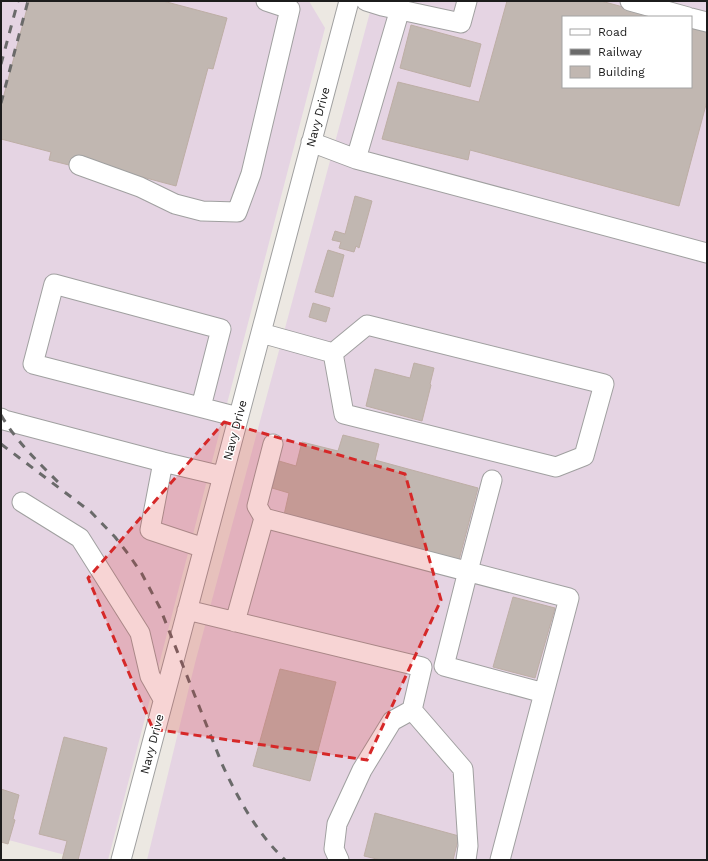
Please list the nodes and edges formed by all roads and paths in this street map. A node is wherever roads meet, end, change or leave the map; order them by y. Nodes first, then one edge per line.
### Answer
1 (266, 1) edge
2 (349, 1) edge
3 (467, 1) edge
4 (630, 1) edge
5 (374, 3) edge
6 (400, 9) junction
7 (686, 16) edge
8 (692, 18) edge
9 (707, 22) edge
10 (311, 142) junction
11 (356, 159) junction
12 (79, 166) dead end
13 (707, 253) edge
14 (260, 333) junction
15 (333, 353) junction
16 (201, 407) junction
17 (238, 417) junction
18 (1, 418) edge
19 (273, 444) dead end
20 (163, 462) junction
21 (222, 476) junction
22 (492, 480) dead end
23 (22, 502) dead end
24 (264, 518) junction
25 (204, 548) junction
26 (468, 571) junction
27 (187, 610) junction
28 (235, 622) junction
29 (544, 694) junction
30 (163, 699) junction
31 (412, 710) junction
32 (121, 860) edge
33 (339, 860) edge
34 (466, 860) edge
35 (500, 860) edge

1 - 12 street
2 - 10 street, Navy Drive
3 - 6 street
4 - 7 street
5 - 6 street
6 - 11 street
8 - 9 street
10 - 11 street
10 - 14 street, Navy Drive
11 - 13 street
14 - 15 street
14 - 17 street, Navy Drive
15 - 15 street
16 - 16 street
16 - 17 street
17 - 21 street, Navy Drive
18 - 20 street
19 - 24 street
20 - 21 street
20 - 25 street
21 - 25 street, Navy Drive
22 - 26 street
23 - 30 street
24 - 26 street
24 - 28 street
25 - 27 street, Navy Drive
26 - 29 street
26 - 29 street
27 - 28 street
27 - 30 street, Navy Drive
28 - 31 street
29 - 35 street
30 - 32 street, Navy Drive
31 - 33 street
31 - 34 street

